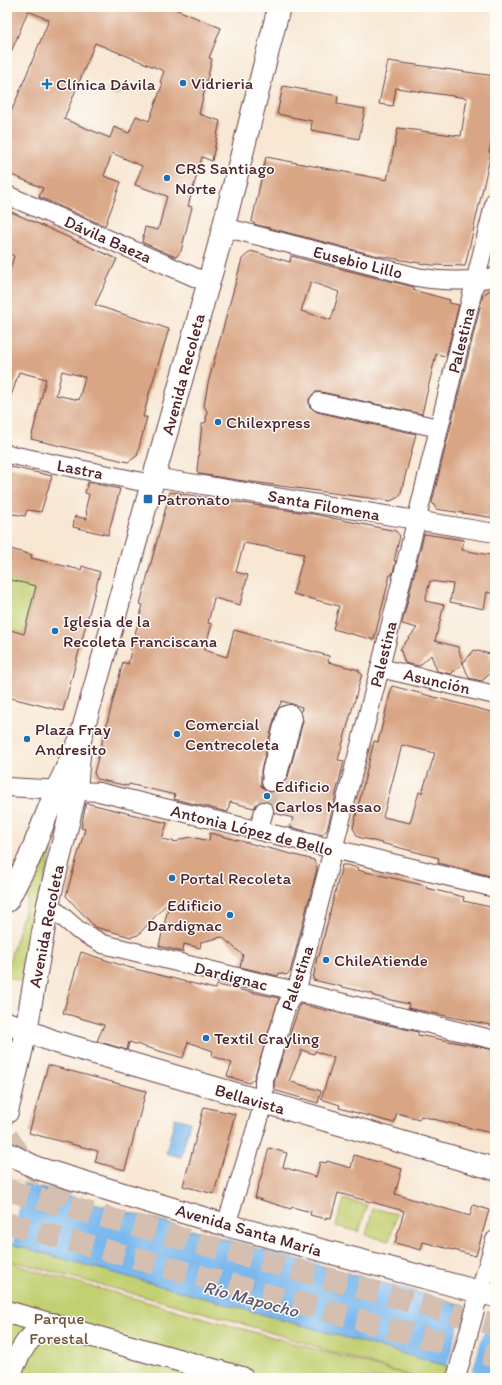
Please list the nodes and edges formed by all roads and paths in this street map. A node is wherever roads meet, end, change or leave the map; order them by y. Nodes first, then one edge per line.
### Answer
1 (279, 7) edge
2 (7, 195) edge
3 (495, 202) edge
4 (224, 227) junction
5 (495, 277) edge
6 (476, 280) junction
7 (208, 283) junction
8 (319, 402) dead end
9 (439, 428) junction
10 (7, 454) edge
11 (153, 481) junction
12 (416, 520) junction
13 (495, 533) edge
14 (380, 668) junction
15 (495, 695) edge
16 (7, 787) edge
17 (66, 790) junction
18 (264, 811) tunnel mouth
19 (258, 831) junction
20 (334, 850) junction
21 (495, 888) edge
22 (7, 901) edge
23 (48, 904) junction
24 (295, 992) junction
25 (16, 1027) edge
26 (495, 1040) edge
27 (264, 1103) junction
28 (7, 1112) edge
29 (7, 1153) edge
30 (495, 1169) edge
31 (226, 1225) junction
32 (495, 1240) edge
33 (483, 1299) edge
34 (7, 1312) edge
35 (52, 1324) junction
36 (11, 1370) edge
37 (242, 1378) edge
38 (456, 1378) edge

1 - 4 main road, Avenida Recoleta
2 - 7 street, Dávila Baeza
3 - 6 street, Palestina
4 - 6 street, Eusebio Lillo
4 - 7 main road, Avenida Recoleta
5 - 6 street, Eusebio Lillo
6 - 9 street, Palestina
7 - 11 main road, Avenida Recoleta
8 - 9 street
9 - 12 street, Palestina
10 - 11 street, Lastra
11 - 12 street, Santa Filomena
11 - 17 main road, Avenida Recoleta
12 - 13 street, Santa Filomena
12 - 14 street, Palestina
14 - 15 street, Asunción
14 - 20 street, Palestina
16 - 17 street, Antonia López de Bello
17 - 19 street, Antonia López de Bello
17 - 22 main road, Avenida Recoleta
17 - 23 main road, Avenida Recoleta
18 - 19 street
19 - 20 street, Antonia López de Bello
20 - 21 street, Antonia López de Bello
20 - 24 street, Palestina
23 - 24 street, Dardignac
23 - 25 main road, Avenida Recoleta
24 - 26 street, Dardignac
24 - 27 street, Palestina
25 - 27 main road, Bellavista
25 - 28 main road, Avenida Recoleta
27 - 30 main road, Bellavista
27 - 31 street, Palestina
29 - 31 main road, Avenida Santa María
31 - 33 main road, Avenida Santa María
32 - 33 street
33 - 38 street, bridge
34 - 35 main road
35 - 36 main road
35 - 37 main road

